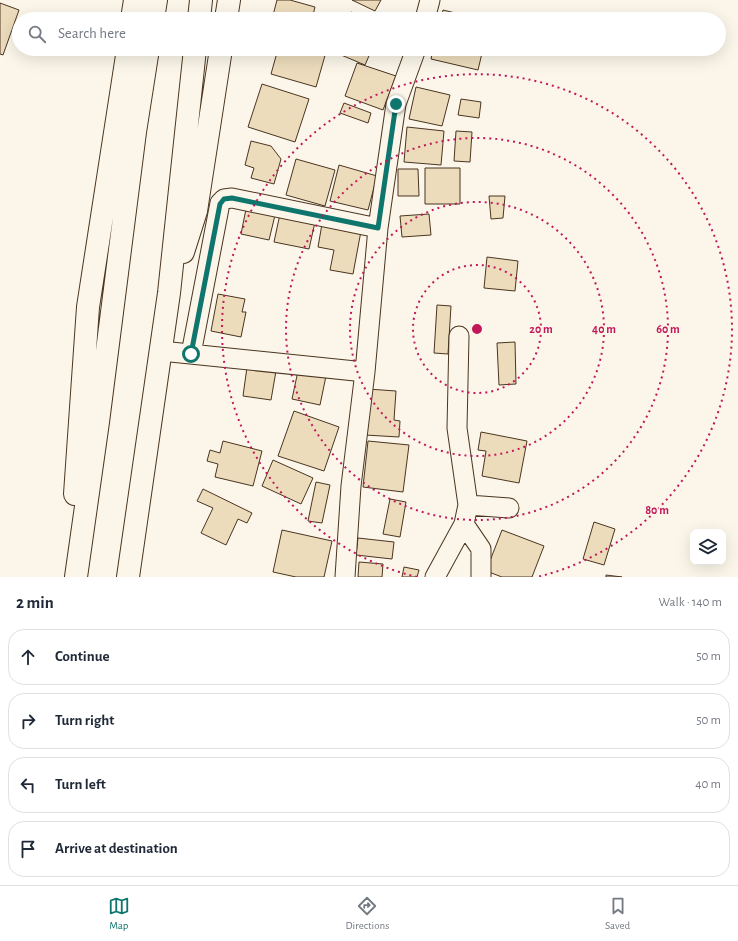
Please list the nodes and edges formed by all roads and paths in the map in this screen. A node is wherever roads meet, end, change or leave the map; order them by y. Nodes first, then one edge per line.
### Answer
1 (135, 0) edge
2 (156, 0) edge
3 (201, 0) edge
4 (229, 0) edge
5 (430, 0) edge
6 (133, 12) edge
7 (154, 12) edge
8 (199, 12) edge
9 (227, 12) edge
10 (427, 12) edge
11 (127, 56) edge
12 (147, 56) edge
13 (194, 56) edge
14 (220, 56) edge
15 (413, 56) edge
16 (378, 228) junction
17 (169, 293) junction
18 (459, 336) dead end
19 (161, 351) junction
20 (191, 354) junction
21 (366, 372) junction
22 (468, 505) junction
23 (509, 508) dead end
24 (464, 524) junction
25 (69, 577) edge
26 (76, 577) edge
27 (128, 577) edge
28 (345, 577) edge
29 (435, 577) edge
30 (481, 577) edge

1 - 6 highway
2 - 7 highway
3 - 8 highway
4 - 9 highway
5 - 10 street
11 - 25 highway
12 - 26 highway
13 - 17 highway
14 - 17 highway
15 - 16 street
16 - 20 street
16 - 21 street
17 - 19 highway
18 - 22 street
19 - 20 street
19 - 27 highway
20 - 21 street
21 - 28 street
22 - 23 street
22 - 24 street
24 - 29 street
24 - 30 street

